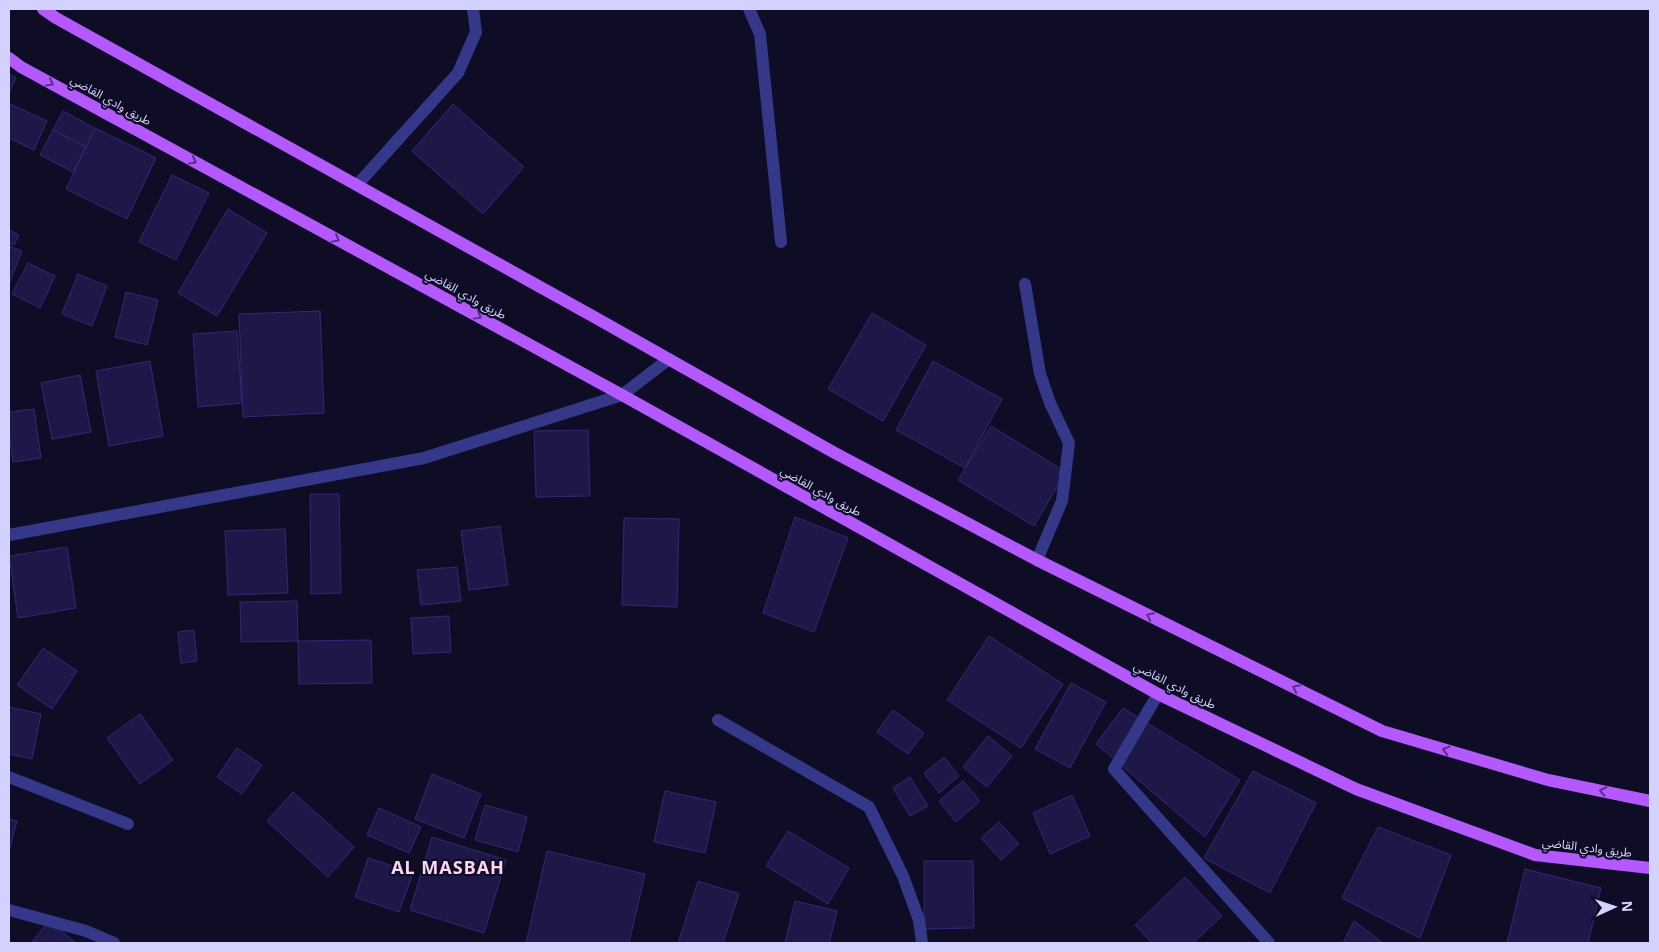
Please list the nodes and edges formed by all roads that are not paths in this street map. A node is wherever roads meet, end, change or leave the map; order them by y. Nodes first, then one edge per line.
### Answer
1 (43, 9) edge
2 (473, 9) edge
3 (749, 9) edge
4 (9, 58) edge
5 (357, 185) junction
6 (781, 242) dead end
7 (1025, 284) dead end
8 (669, 359) junction
9 (622, 395) junction
10 (9, 535) edge
11 (1037, 560) junction
12 (1158, 694) junction
13 (718, 720) dead end
14 (9, 777) edge
15 (1650, 801) edge
16 (128, 824) dead end
17 (1650, 868) edge
18 (9, 910) edge
19 (114, 943) edge
20 (922, 943) edge
21 (1269, 943) edge

1 - 5 main road
2 - 5 street
3 - 6 street
4 -> 9 main road, طريق وادي القاضي
5 - 8 main road
7 - 11 street
8 - 9 street
8 - 11 main road
9 - 10 street
9 - 12 main road, طريق وادي القاضي
15 -> 11 main road
12 - 17 main road, طريق وادي القاضي
12 - 21 street
13 - 20 street
14 - 16 street
18 - 19 street

